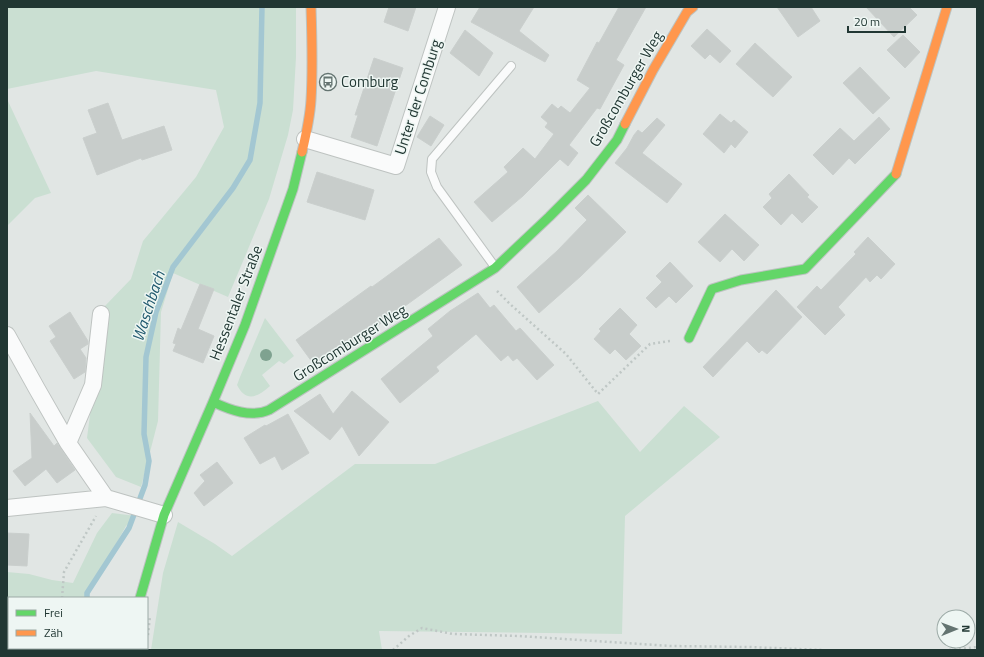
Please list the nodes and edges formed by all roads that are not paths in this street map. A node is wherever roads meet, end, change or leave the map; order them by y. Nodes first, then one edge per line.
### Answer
1 (311, 7) edge
2 (447, 7) edge
3 (947, 7) edge
4 (688, 9) edge
5 (511, 66) dead end
6 (305, 138) junction
7 (496, 268) junction
8 (101, 314) dead end
9 (7, 334) edge
10 (689, 338) road end
11 (213, 402) junction
12 (68, 443) junction
13 (106, 498) junction
14 (7, 508) edge
15 (164, 515) junction
16 (140, 597) edge

1 - 6 street, Hessentaler Straße
2 - 6 street, Unter der Comburg
3 - 10 street
4 - 7 street, Großcomburger Weg
5 - 7 lane
6 - 11 street, Hessentaler Straße
7 - 11 street, Großcomburger Weg
8 - 12 street
9 - 12 street
11 - 15 street, Hessentaler Straße
12 - 13 street
13 - 14 street
13 - 15 street
15 - 16 street, Hessentaler Straße

